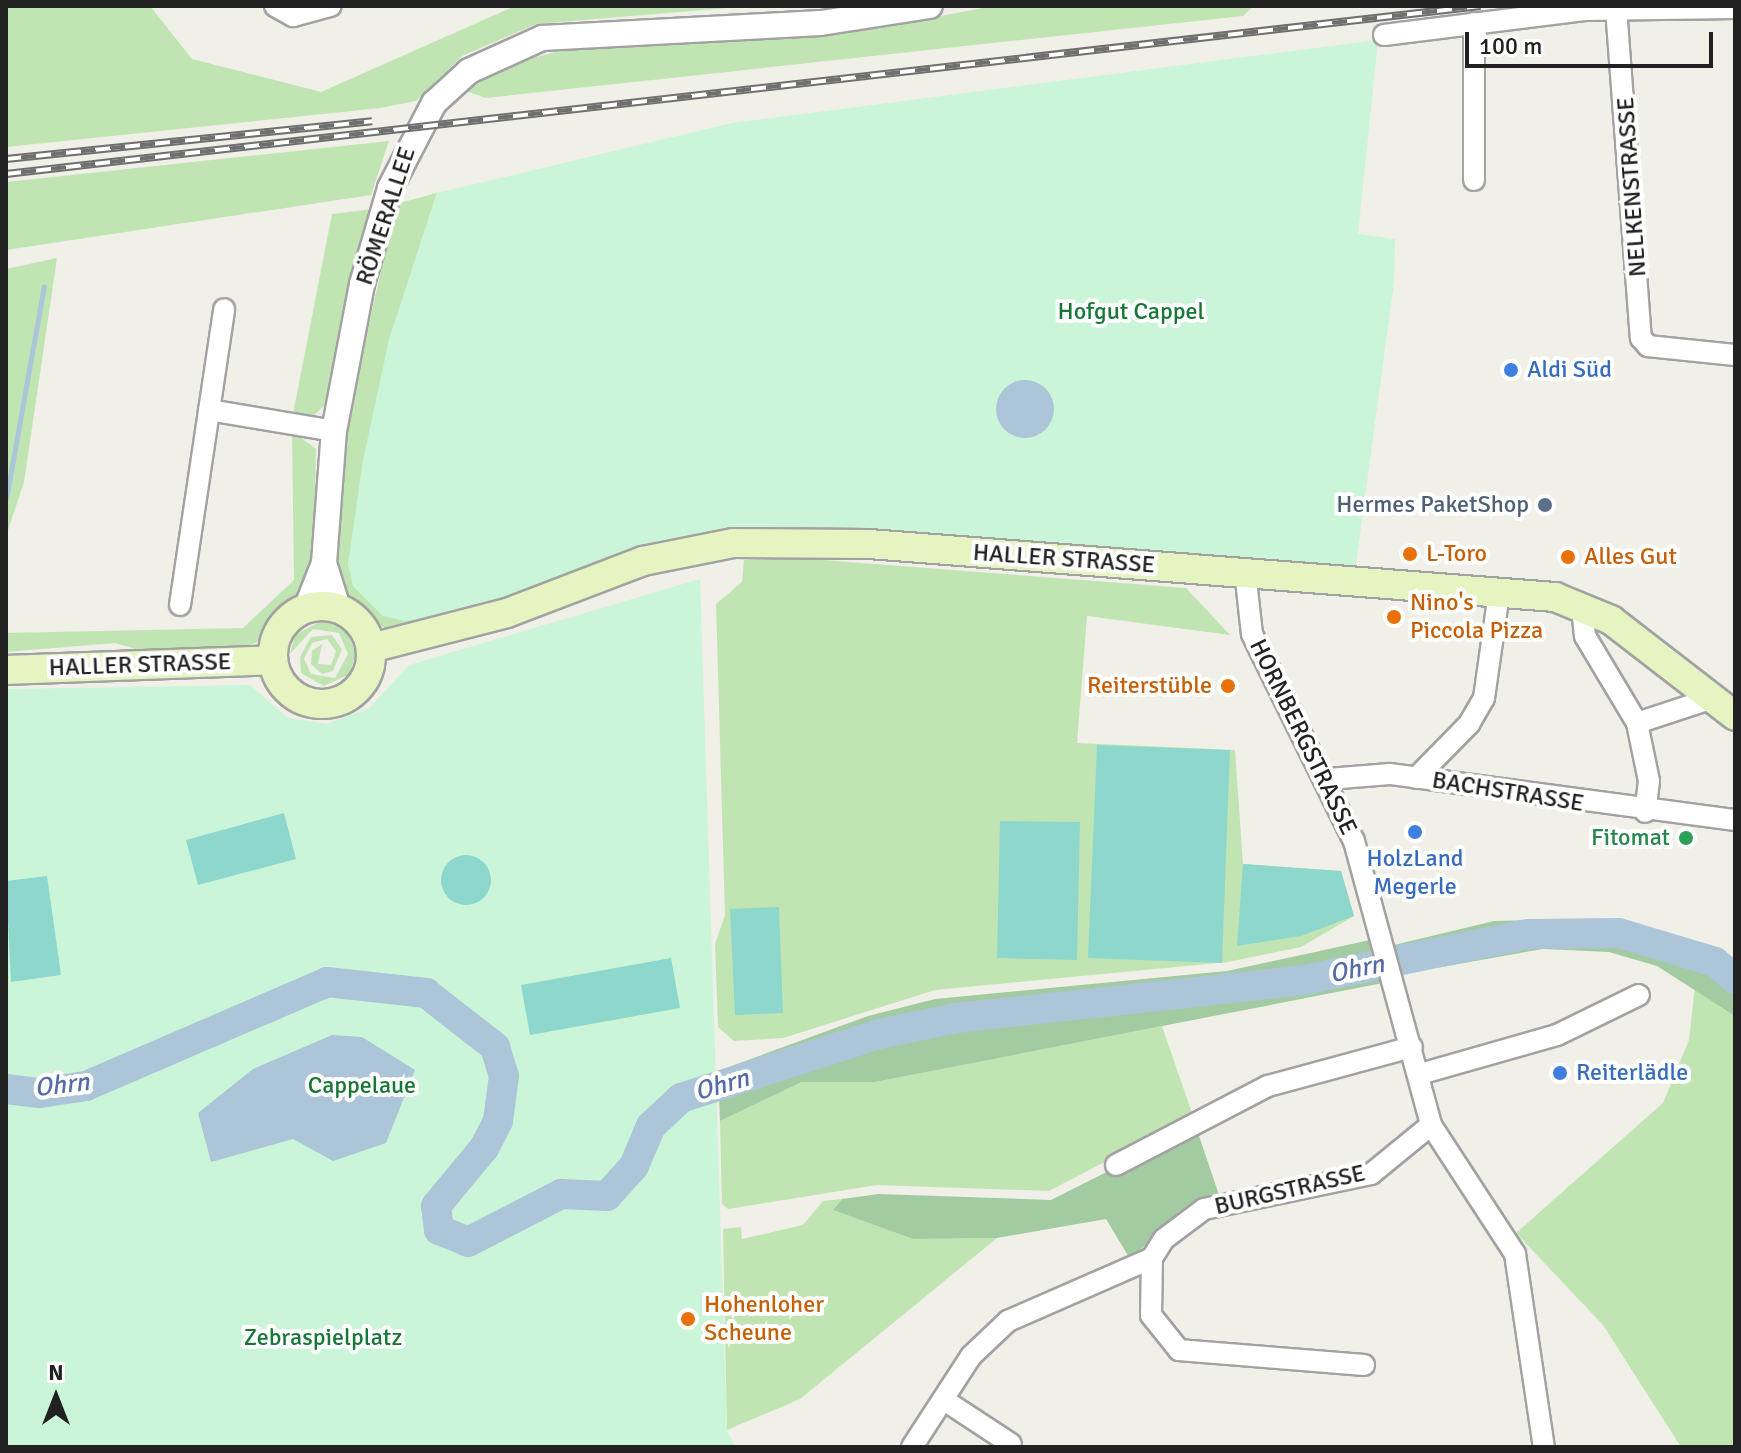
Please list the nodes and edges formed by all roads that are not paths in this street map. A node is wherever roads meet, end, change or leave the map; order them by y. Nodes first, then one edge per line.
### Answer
1 (275, 6) edge
2 (331, 6) edge
3 (930, 6) edge
4 (1616, 8) junction
5 (1735, 8) edge
6 (1474, 23) junction
7 (1384, 35) dead end
8 (1474, 180) dead end
9 (224, 309) dead end
10 (1735, 355) edge
11 (209, 410) junction
12 (334, 431) junction
13 (324, 563) junction
14 (1245, 571) junction
15 (1499, 592) junction
16 (180, 605) dead end
17 (338, 608) junction
18 (1582, 608) junction
19 (306, 609) junction
20 (371, 648) junction
21 (273, 660) junction
22 (6, 670) edge
23 (1713, 698) junction
24 (1735, 716) edge
25 (1637, 723) junction
26 (1416, 778) junction
27 (1328, 779) junction
28 (1645, 812) junction
29 (1735, 820) edge
30 (1639, 995) dead end
31 (1412, 1047) junction
32 (1420, 1074) junction
33 (1431, 1125) junction
34 (1116, 1165) dead end
35 (1152, 1258) junction
36 (1364, 1365) dead end
37 (944, 1400) junction
38 (1011, 1444) dead end
39 (912, 1447) edge
40 (1544, 1447) edge

1 - 2 street
3 - 12 street, RÖMERALLEE
4 - 5 street
4 - 6 street
4 - 10 street, NELKENSTRASSE
6 - 7 street
6 - 8 street
9 - 11 street
11 - 12 street
11 - 16 street
12 - 13 street, RÖMERALLEE
13 - 17 street, RÖMERALLEE
13 - 19 street, RÖMERALLEE
14 - 15 main road, HALLER STRASSE
14 - 20 main road, HALLER STRASSE
14 - 27 street, HORNBERGSTRASSE
15 - 18 main road, HALLER STRASSE
15 - 26 street
17 - 19 main road
17 - 20 main road
18 - 23 main road, HALLER STRASSE
18 - 25 street
19 - 21 main road
20 - 21 main road
21 - 22 main road, HALLER STRASSE
23 - 24 main road, HALLER STRASSE
23 - 25 street
25 - 28 street
26 - 27 street, BACHSTRASSE
26 - 28 street, BACHSTRASSE
27 - 31 street, HORNBERGSTRASSE
28 - 29 street, BACHSTRASSE
30 - 32 street
31 - 32 street
31 - 34 street
32 - 33 street
33 - 35 street, BURGSTRASSE
33 - 40 street
35 - 36 street
35 - 37 street
37 - 38 street
37 - 39 street

